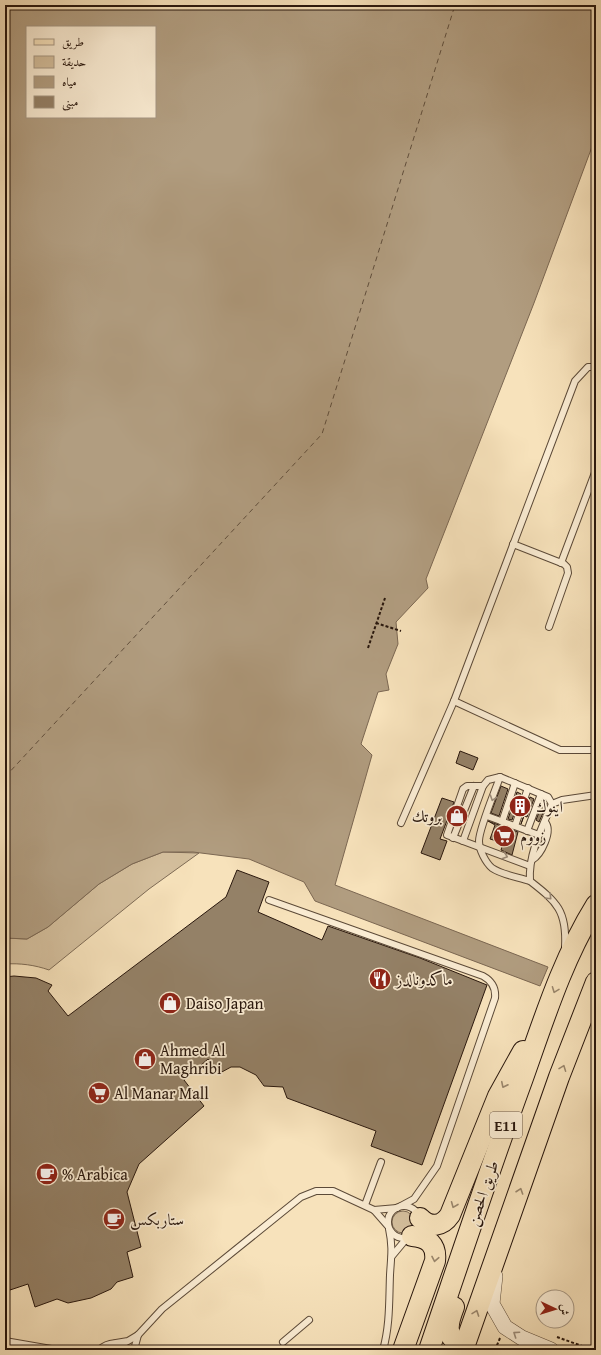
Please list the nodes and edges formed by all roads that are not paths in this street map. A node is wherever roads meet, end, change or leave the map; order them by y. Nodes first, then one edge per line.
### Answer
1 (596, 367) edge
2 (596, 470) edge
3 (513, 544) junction
4 (561, 563) junction
5 (549, 627) dead end
6 (454, 701) junction
7 (596, 750) edge
8 (500, 777) junction
9 (515, 783) junction
10 (483, 786) junction
11 (528, 788) junction
12 (541, 794) junction
13 (596, 795) edge
14 (552, 804) junction
15 (487, 816) junction
16 (502, 822) junction
17 (545, 822) junction
18 (400, 823) dead end
19 (515, 826) junction
20 (527, 831) junction
21 (539, 835) junction
22 (463, 841) junction
23 (480, 847) junction
24 (531, 863) junction
25 (530, 881) junction
26 (269, 900) dead end
27 (596, 905) edge
28 (565, 965) junction
29 (596, 982) edge
30 (540, 1029) junction
31 (497, 1148) junction
32 (381, 1162) dead end
33 (418, 1192) junction
34 (365, 1205) junction
35 (400, 1207) junction
36 (374, 1210) junction
37 (419, 1216) junction
38 (389, 1228) junction
39 (410, 1237) junction
40 (498, 1253) junction
41 (392, 1256) junction
42 (309, 1320) dead end
43 (138, 1335) junction
44 (5, 1341) edge
45 (283, 1342) dead end
46 (116, 1343) junction
47 (467, 1349) edge
48 (54, 1350) edge
49 (91, 1350) edge
50 (99, 1350) edge
51 (128, 1350) edge
52 (134, 1350) edge
53 (383, 1350) edge
54 (403, 1350) edge
55 (429, 1350) edge
56 (551, 1350) edge

1 - 3 lane
2 - 4 lane
3 - 4 lane
3 - 6 lane
4 - 5 lane
6 - 7 lane
6 - 18 lane
8 - 9 lane
8 - 10 lane
8 -> 15 lane
9 - 11 lane
9 - 16 lane
10 - 22 lane
10 - 22 lane
11 - 12 lane
11 - 19 lane
12 - 14 lane
12 - 20 lane
13 - 14 lane
14 - 17 lane
15 - 16 lane
15 - 23 lane
16 - 19 lane
17 - 21 lane
17 - 24 lane
19 - 20 lane
20 - 21 lane
21 - 24 lane
22 - 23 lane
23 -> 24 lane
23 - 25 lane
24 - 25 lane
25 -> 28 lane
26 - 33 lane
27 - 28 main road, طريق الحصن / E11
28 -> 30 main road, طريق الحصن / E11
40 -> 29 main road, E11
30 - 31 main road, طريق الحصن / E11
30 -> 37 main road
31 - 47 main road
31 - 55 main road, طريق الحصن / E11
32 - 34 lane
33 - 35 lane
33 - 37 lane
34 - 36 lane
34 - 43 lane
35 - 36 lane
35 - 37 lane
35 - 38 lane
36 - 38 lane
37 - 39 lane
38 - 39 lane
38 - 41 lane
39 - 41 lane
39 -> 54 main road
47 -> 40 main road, E11
56 -> 40 street
41 - 53 lane
42 - 45 lane
43 - 46 lane
43 - 52 lane
44 - 48 lane
46 - 50 lane
46 - 51 lane
49 - 50 lane

